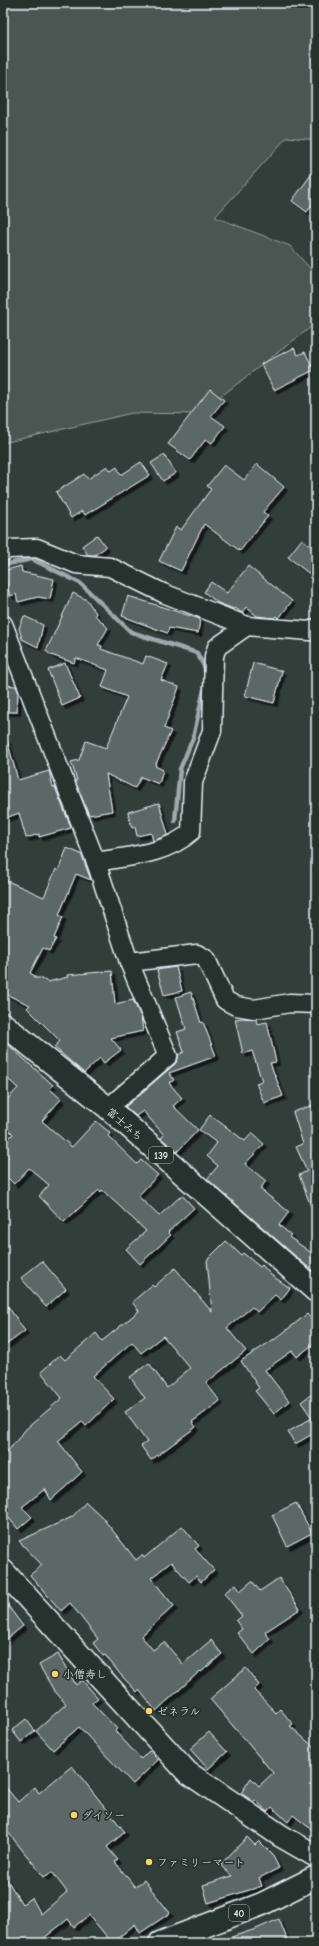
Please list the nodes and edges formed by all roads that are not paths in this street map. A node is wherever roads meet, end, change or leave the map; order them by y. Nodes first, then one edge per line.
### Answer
1 (3, 552) edge
2 (3, 624) edge
3 (247, 626) junction
4 (316, 628) edge
5 (96, 862) junction
6 (129, 962) junction
7 (316, 1004) edge
8 (3, 1024) edge
9 (108, 1108) junction
10 (316, 1290) edge
11 (3, 1571) edge
12 (316, 1856) edge
13 (316, 1877) edge
14 (160, 1943) edge

1 - 3 street
2 - 5 street
3 - 4 street
3 - 5 street
5 - 6 street
6 - 7 street
6 - 9 street
8 - 9 main road, 富士みち / 139
9 - 10 main road, 富士みち / 139
11 - 12 main road
13 - 14 main road, 40

